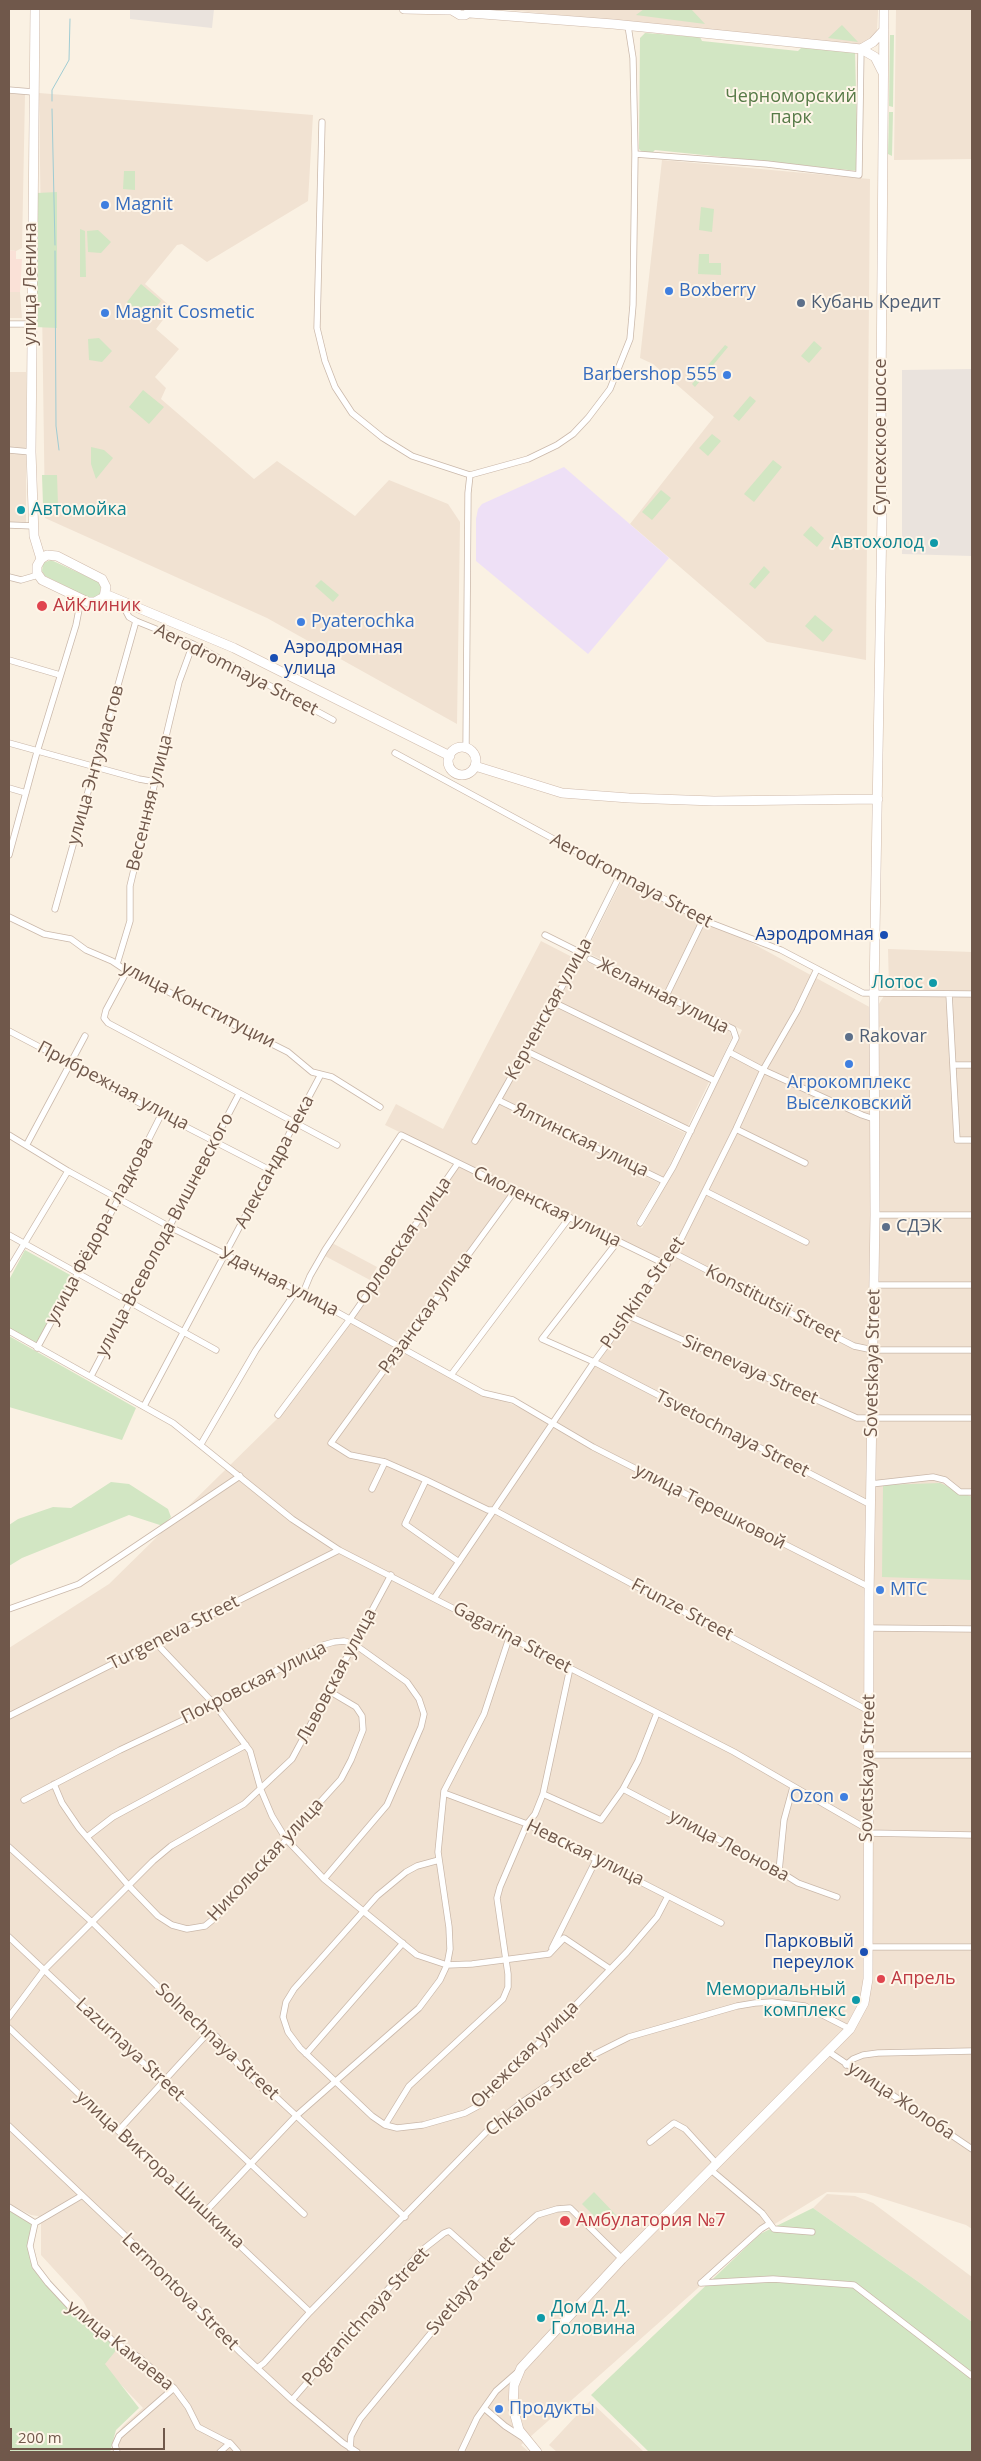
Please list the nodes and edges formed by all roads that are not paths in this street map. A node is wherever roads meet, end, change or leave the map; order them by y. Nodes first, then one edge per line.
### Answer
1 (35, 9) edge
2 (404, 9) edge
3 (426, 9) edge
4 (884, 9) edge
5 (450, 10) edge
6 (472, 11) edge
7 (495, 12) edge
8 (628, 26) junction
9 (884, 29) junction
10 (861, 49) junction
11 (883, 73) junction
12 (9, 90) edge
13 (33, 92) junction
14 (322, 122) dead end
15 (635, 154) junction
16 (9, 324) edge
17 (31, 324) junction
18 (9, 450) edge
19 (31, 452) junction
20 (470, 475) junction
21 (9, 525) edge
22 (34, 526) junction
23 (41, 559) junction
24 (38, 575) junction
25 (9, 577) edge
26 (105, 594) junction
27 (81, 599) junction
28 (120, 600) junction
29 (136, 621) junction
30 (193, 644) junction
31 (9, 660) edge
32 (60, 675) junction
33 (333, 720) dead end
34 (9, 743) edge
35 (466, 747) junction
36 (37, 752) junction
37 (395, 753) dead end
38 (450, 756) junction
39 (475, 766) junction
40 (95, 768) junction
41 (156, 782) junction
42 (9, 788) edge
43 (26, 794) junction
44 (878, 799) junction
45 (9, 855) edge
46 (620, 875) junction
47 (55, 909) dead end
48 (9, 917) edge
49 (703, 920) junction
50 (876, 926) joint
51 (545, 935) dead end
52 (581, 953) junction
53 (590, 959) dead end
54 (117, 964) junction
55 (817, 969) junction
56 (127, 971) junction
57 (874, 993) junction
58 (949, 994) junction
59 (972, 994) edge
60 (666, 996) junction
61 (553, 1002) junction
62 (9, 1031) edge
63 (85, 1036) dead end
64 (526, 1051) junction
65 (729, 1052) junction
66 (70, 1063) junction
67 (953, 1065) junction
68 (972, 1065) edge
69 (763, 1070) junction
70 (320, 1076) junction
71 (716, 1081) junction
72 (239, 1094) junction
73 (498, 1100) junction
74 (380, 1107) dead end
75 (162, 1113) junction
76 (874, 1119) junction
77 (295, 1123) junction
78 (736, 1130) junction
79 (691, 1131) junction
80 (9, 1135) edge
81 (215, 1140) junction
82 (972, 1140) edge
83 (475, 1141) dead end
84 (27, 1144) junction
85 (337, 1145) dead end
86 (458, 1163) junction
87 (805, 1163) dead end
88 (270, 1170) junction
89 (68, 1171) junction
90 (664, 1181) junction
91 (705, 1191) junction
92 (514, 1192) junction
93 (119, 1198) junction
94 (875, 1215) junction
95 (972, 1215) edge
96 (569, 1218) junction
97 (640, 1223) dead end
98 (170, 1227) junction
99 (9, 1235) edge
100 (618, 1241) junction
101 (806, 1242) dead end
102 (23, 1243) junction
103 (674, 1253) junction
104 (226, 1255) junction
105 (667, 1265) junction
106 (9, 1269) edge
107 (78, 1272) junction
108 (874, 1285) junction
109 (972, 1285) edge
110 (297, 1290) junction
111 (303, 1293) junction
112 (130, 1301) junction
113 (629, 1316) junction
114 (350, 1320) junction
115 (9, 1331) edge
116 (184, 1331) junction
117 (37, 1348) junction
118 (401, 1348) junction
119 (216, 1350) dead end
120 (873, 1350) junction
121 (972, 1350) edge
122 (594, 1362) junction
123 (451, 1375) junction
124 (91, 1376) junction
125 (144, 1406) junction
126 (278, 1415) dead end
127 (972, 1418) edge
128 (872, 1419) junction
129 (552, 1424) junction
130 (338, 1433) joint
131 (201, 1444) junction
132 (385, 1462) junction
133 (240, 1476) junction
134 (426, 1480) junction
135 (871, 1484) junction
136 (372, 1490) dead end
137 (972, 1492) edge
138 (871, 1504) junction
139 (494, 1510) junction
140 (339, 1550) junction
141 (459, 1562) junction
142 (391, 1576) junction
143 (869, 1587) junction
144 (435, 1597) junction
145 (9, 1609) edge
146 (869, 1628) junction
147 (972, 1629) edge
148 (509, 1638) junction
149 (156, 1643) junction
150 (354, 1644) junction
151 (570, 1668) junction
152 (330, 1691) junction
153 (215, 1705) junction
154 (869, 1710) junction
155 (657, 1713) junction
156 (9, 1716) edge
157 (246, 1745) junction
158 (868, 1755) junction
159 (972, 1755) edge
160 (54, 1784) junction
161 (793, 1786) junction
162 (624, 1789) junction
163 (261, 1790) junction
164 (444, 1793) junction
165 (543, 1794) junction
166 (24, 1800) dead end
167 (527, 1824) junction
168 (867, 1831) junction
169 (972, 1835) edge
170 (86, 1837) junction
171 (286, 1838) junction
172 (9, 1847) edge
173 (597, 1858) junction
174 (439, 1860) junction
175 (779, 1871) junction
176 (324, 1879) junction
177 (128, 1885) junction
178 (668, 1896) junction
179 (838, 1897) dead end
180 (364, 1910) junction
181 (93, 1923) junction
182 (721, 1923) dead end
183 (9, 1938) edge
184 (403, 1943) junction
185 (867, 1947) junction
186 (972, 1947) edge
187 (549, 1954) junction
188 (506, 1960) junction
189 (447, 1965) junction
190 (610, 1969) junction
191 (44, 1970) junction
192 (9, 2017) edge
193 (9, 2028) edge
194 (850, 2030) junction
195 (208, 2033) junction
196 (972, 2051) edge
197 (829, 2052) junction
198 (306, 2054) junction
199 (846, 2064) junction
200 (335, 2081) junction
201 (163, 2082) junction
202 (296, 2116) junction
203 (385, 2124) junction
204 (9, 2126) edge
205 (118, 2130) junction
206 (650, 2142) dead end
207 (972, 2149) edge
208 (250, 2163) junction
209 (714, 2167) junction
210 (81, 2196) junction
211 (9, 2208) edge
212 (205, 2212) junction
213 (304, 2214) dead end
214 (404, 2217) junction
215 (35, 2224) junction
216 (769, 2224) junction
217 (812, 2232) dead end
218 (622, 2259) junction
219 (487, 2265) junction
220 (310, 2312) junction
221 (256, 2368) junction
222 (522, 2368) junction
223 (972, 2376) edge
224 (174, 2388) junction
225 (292, 2400) junction
226 (484, 2408) junction
227 (524, 2438) junction
228 (230, 2443) junction
229 (350, 2448) junction
230 (117, 2452) edge
231 (220, 2452) edge
232 (238, 2452) edge
233 (357, 2452) edge
234 (461, 2452) edge
235 (537, 2452) edge

1 - 13 main road, улица Ленина
2 - 3 main road
3 - 5 main road
4 - 9 main road, Супсехское шоссе
5 - 6 main road
6 - 7 main road
7 - 8 main road
8 - 10 main road
8 - 15 street
9 - 10 main road
9 - 11 main road, Супсехское шоссе
10 - 11 main road
10 - 15 street
11 - 44 main road, Супсехское шоссе
12 - 13 street
13 - 17 main road, улица Ленина
14 - 20 street
15 - 20 street
16 - 17 street
17 - 19 main road, улица Ленина
18 - 19 street
19 - 22 main road, улица Ленина
20 - 35 street
21 - 22 street
22 - 23 main road, улица Ленина
23 - 24 main road
23 - 26 main road
24 - 25 street
24 - 27 main road
26 - 27 main road
26 - 28 main road
27 - 32 street
28 - 29 street, Aerodromnaya Street
28 - 38 main road
29 - 30 street, Aerodromnaya Street
29 - 40 street, улица Энтузиастов
30 - 33 street, Aerodromnaya Street
30 - 41 street, Весенняя улица
31 - 32 street
32 - 36 street
34 - 36 street
35 - 38 main road
35 - 39 main road
36 - 40 street
36 - 43 street
37 - 46 street, Aerodromnaya Street
38 - 39 main road
39 - 44 main road
40 - 41 street
40 - 47 street, улица Энтузиастов
41 - 54 street, Весенняя улица
42 - 43 street
43 - 45 street
44 - 50 main road, Супсехское шоссе
46 - 49 street, Aerodromnaya Street
46 - 52 street, Керченская улица
48 - 54 street, улица Конституции
49 - 55 street, Aerodromnaya Street
49 - 60 street
50 - 57 main road, Sovetskaya Street
51 - 52 street
52 - 61 street, Керченская улица
53 - 60 street, Желанная улица
54 - 56 street, улица Конституции
55 - 57 street, Aerodromnaya Street
55 - 69 street, Pushkina Street
56 - 70 street, улица Конституции
56 - 72 street
57 - 58 street, Aerodromnaya Street
57 - 76 main road, Sovetskaya Street
58 - 59 street, Aerodromnaya Street
58 - 67 street
60 - 65 street, Желанная улица
61 - 64 street, Керченская улица
61 - 71 street
62 - 66 street, Прибрежная улица
63 - 66 street
64 - 73 street, Керченская улица
64 - 79 street
65 - 69 street, Желанная улица
65 - 71 street
66 - 75 street, Прибрежная улица
66 - 84 street
67 - 68 street
67 - 82 street
69 - 76 street, Желанная улица
69 - 78 street, Pushkina Street
70 - 74 street, улица Конституции
70 - 77 street, Александра Бека
71 - 79 street
72 - 77 street
72 - 81 street, улица Всеволода Вишневского
73 - 83 street, Керченская улица
73 - 90 street, Ялтинская улица
75 - 81 street, Прибрежная улица
75 - 93 street, улица Фёдора Гладкова
76 - 94 main road, Sovetskaya Street
77 - 85 street
77 - 88 street, Александра Бека
78 - 87 street
78 - 91 street, Pushkina Street
79 - 90 street
80 - 84 street, Удачная улица
81 - 88 street, Прибрежная улица
81 - 98 street, улица Всеволода Вишневского
84 - 89 street, Удачная улица
86 - 92 street, Смоленская улица
86 - 111 street, Смоленская улица
86 - 114 street, Орловская улица
88 - 104 street, Александра Бека
89 - 93 street, Удачная улица
89 - 102 street
90 - 97 street
91 - 101 street
91 - 103 street, Pushkina Street
92 - 96 street, Смоленская улица
92 - 118 street, Рязанская улица
93 - 98 street, Удачная улица
93 - 107 street, улица Фёдора Гладкова
94 - 95 street
94 - 108 main road, Sovetskaya Street
96 - 100 street, Смоленская улица
96 - 123 street
98 - 104 street, Удачная улица
98 - 112 street, улица Всеволода Вишневского
99 - 102 street
100 - 105 street, Смоленская улица
100 - 122 street, Tsvetochnaya Street
102 - 106 street
102 - 107 street
103 - 105 street, Pushkina Street
103 - 120 street, Konstitutsii Street
104 - 110 street, Удачная улица
104 - 116 street, Александра Бека
105 - 113 street, Pushkina Street
107 - 112 street
107 - 117 street, улица Фёдора Гладкова
108 - 109 street
108 - 120 main road, Sovetskaya Street
110 - 111 street, Удачная улица
110 - 131 street
111 - 114 street, Удачная улица
112 - 116 street
112 - 124 street, улица Всеволода Вишневского
113 - 122 street, Pushkina Street
113 - 128 street, Sirenevaya Street
114 - 118 street, Удачная улица
114 - 126 street, Орловская улица
115 - 117 street, Gagarina Street
116 - 119 street
116 - 125 street, Александра Бека
117 - 124 street, Gagarina Street
118 - 123 street, Удачная улица
118 - 130 street, Рязанская улица
120 - 121 street, Konstitutsii Street
120 - 128 main road, Sovetskaya Street
122 - 129 street, Pushkina Street
122 - 138 street, Tsvetochnaya Street
123 - 129 street, Удачная улица
124 - 125 street, Gagarina Street
125 - 131 street, Gagarina Street
127 - 128 street, Sirenevaya Street
128 - 135 main road, Sovetskaya Street
129 - 139 street, Pushkina Street
129 - 143 street, улица Терешковой
130 - 132 street, Frunze Street
131 - 133 street, Gagarina Street
132 - 134 street, Frunze Street
132 - 136 street
133 - 140 street, Gagarina Street
133 - 145 street
134 - 139 street, Frunze Street
134 - 141 street
135 - 137 street
135 - 138 main road, Sovetskaya Street
138 - 143 main road, Sovetskaya Street
139 - 141 street, Pushkina Street
139 - 154 street, Frunze Street
140 - 142 street, Gagarina Street
140 - 149 street, Turgeneva Street
141 - 144 street, Pushkina Street
142 - 144 street, Gagarina Street
142 - 150 street, Львовская улица
143 - 146 main road, Sovetskaya Street
144 - 148 street, Gagarina Street
146 - 147 street
146 - 154 main road, Sovetskaya Street
148 - 151 street, Gagarina Street
148 - 164 street
149 - 153 street
149 - 156 street, Turgeneva Street
150 - 152 street, Львовская улица
150 - 153 street, Покровская улица
150 - 176 street
151 - 155 street, Gagarina Street
151 - 165 street
152 - 163 street, Львовская улица
152 - 171 street, Никольская улица
153 - 157 street
153 - 160 street, Покровская улица
154 - 158 main road, Sovetskaya Street
155 - 161 street, Gagarina Street
155 - 162 street
157 - 163 street
157 - 170 street
158 - 159 street
158 - 168 main road, Sovetskaya Street
160 - 166 street, Покровская улица
160 - 170 street, Никольская улица
161 - 168 street, Gagarina Street
161 - 175 street
162 - 165 street
162 - 175 street, улица Леонова
163 - 171 street
163 - 177 street, Львовская улица
164 - 167 street, Невская улица
164 - 174 street
165 - 167 street
167 - 173 street, Невская улица
167 - 188 street
168 - 169 street, Gagarina Street
168 - 185 main road, Sovetskaya Street
170 - 177 street, Никольская улица
171 - 176 street
171 - 177 street, Никольская улица
172 - 181 street, Solnechnaya Street
173 - 178 street, Невская улица
173 - 187 street
174 - 180 street
174 - 189 street
175 - 179 street, улица Леонова
176 - 180 street
177 - 181 street, Львовская улица
178 - 182 street, Невская улица
178 - 190 street, Онежская улица
180 - 184 street
180 - 198 street
181 - 191 street, Львовская улица
181 - 195 street, Solnechnaya Street
183 - 191 street, Lazurnaya Street
184 - 189 street
184 - 198 street
185 - 186 street
185 - 194 main road, Sovetskaya Street
187 - 188 street
187 - 190 street
188 - 189 street
188 - 203 street
189 - 200 street
190 - 203 street, Онежская улица
191 - 192 street, Львовская улица
191 - 201 street, Lazurnaya Street
193 - 205 street, улица Виктора Шишкина
194 - 197 main road, Sovetskaya Street
194 - 214 street, Chkalova Street
195 - 201 street
195 - 202 street, Solnechnaya Street
196 - 199 street
197 - 199 street, улица Жолоба
197 - 209 main road, Sovetskaya Street
198 - 200 street
199 - 207 street, улица Жолоба
200 - 202 street
200 - 203 street
201 - 205 street
201 - 208 street, Lazurnaya Street
202 - 208 street
202 - 214 street, Solnechnaya Street
204 - 210 street, Lermontova Street
205 - 212 street, улица Виктора Шишкина
206 - 209 street
208 - 212 street
208 - 213 street, Lazurnaya Street
209 - 216 street
209 - 218 main road, Sovetskaya Street
210 - 215 street
210 - 221 street, Lermontova Street
211 - 215 street
212 - 220 street, улица Виктора Шишкина
214 - 220 street, Chkalova Street
215 - 224 street, улица Камаева
216 - 217 street
216 - 223 street
218 - 219 street, Svetlaya Street
218 - 222 main road, Sovetskaya Street
219 - 225 street, Pogranichnaya Street
219 - 229 street, Svetlaya Street
220 - 221 street, Chkalova Street
221 - 225 street, Lermontova Street
222 - 226 street, Sovetskaya Street
222 - 227 main road
224 - 228 street, улица Камаева
224 - 230 street
225 - 229 street, Lermontova Street
226 - 227 street
226 - 234 street, Sovetskaya Street
227 - 235 main road
228 - 231 street
228 - 232 street, улица Камаева
229 - 233 street, Lermontova Street

